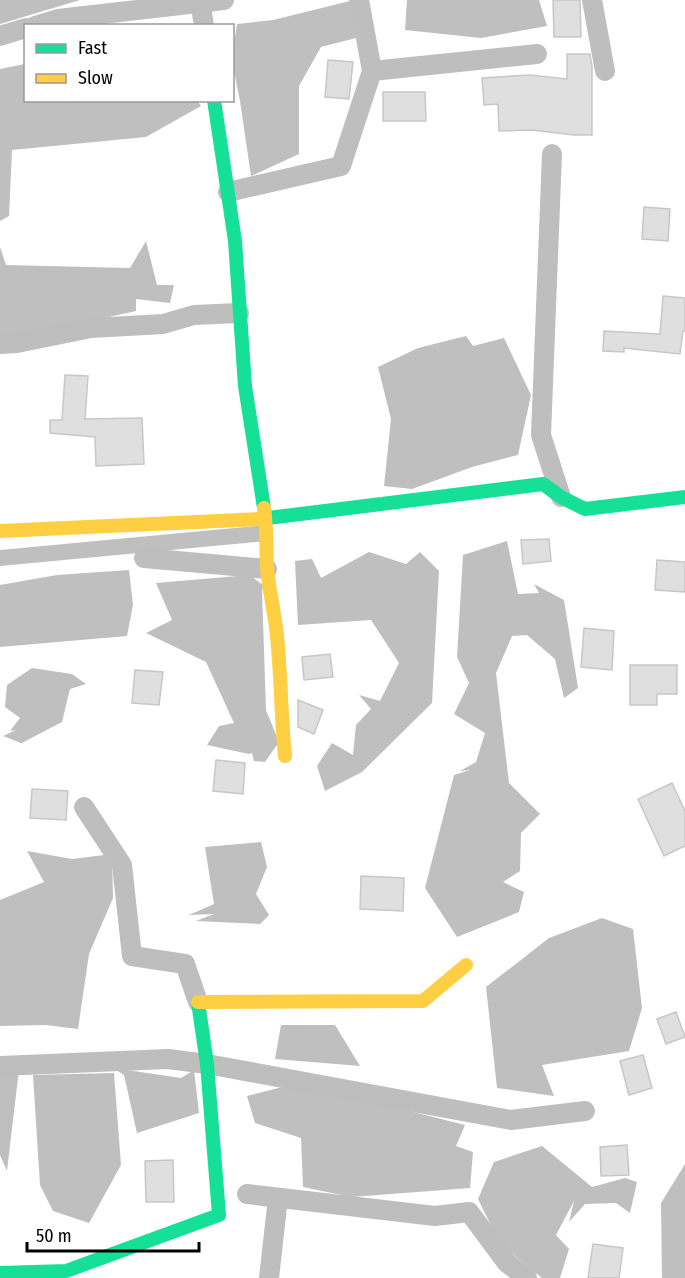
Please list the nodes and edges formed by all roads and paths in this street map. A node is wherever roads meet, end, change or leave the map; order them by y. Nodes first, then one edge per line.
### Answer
1 (224, 0) edge
2 (359, 0) edge
3 (592, 0) edge
4 (200, 2) edge
5 (42, 24) edge
6 (204, 24) edge
7 (24, 29) edge
8 (0, 36) edge
9 (537, 54) dead end
10 (372, 70) junction
11 (605, 72) dead end
12 (214, 102) edge
13 (552, 154) dead end
14 (228, 192) junction
15 (239, 313) junction
16 (0, 344) edge
17 (561, 497) junction
18 (685, 497) edge
19 (267, 519) junction
20 (0, 531) edge
21 (144, 558) dead end
22 (267, 568) junction
23 (285, 756) dead end
24 (84, 807) dead end
25 (466, 965) dead end
26 (198, 1002) junction
27 (207, 1064) junction
28 (0, 1066) edge
29 (585, 1111) dead end
30 (248, 1194) dead end
31 (278, 1197) junction
32 (0, 1273) edge
33 (268, 1278) edge
34 (527, 1278) edge

1 - 4 street
2 - 10 street
3 - 11 street
4 - 5 street
4 - 6 street
7 - 8 street
9 - 10 street
10 - 14 street
12 - 14 street
13 - 17 street
14 - 15 street
15 - 16 street
15 - 19 street
17 - 18 street
17 - 19 street
19 - 20 street
19 - 22 street
21 - 22 street
22 - 23 street
24 - 26 street
25 - 26 street
26 - 27 street
27 - 28 street
27 - 29 street
27 - 32 street
30 - 31 street
31 - 33 street
31 - 34 street

